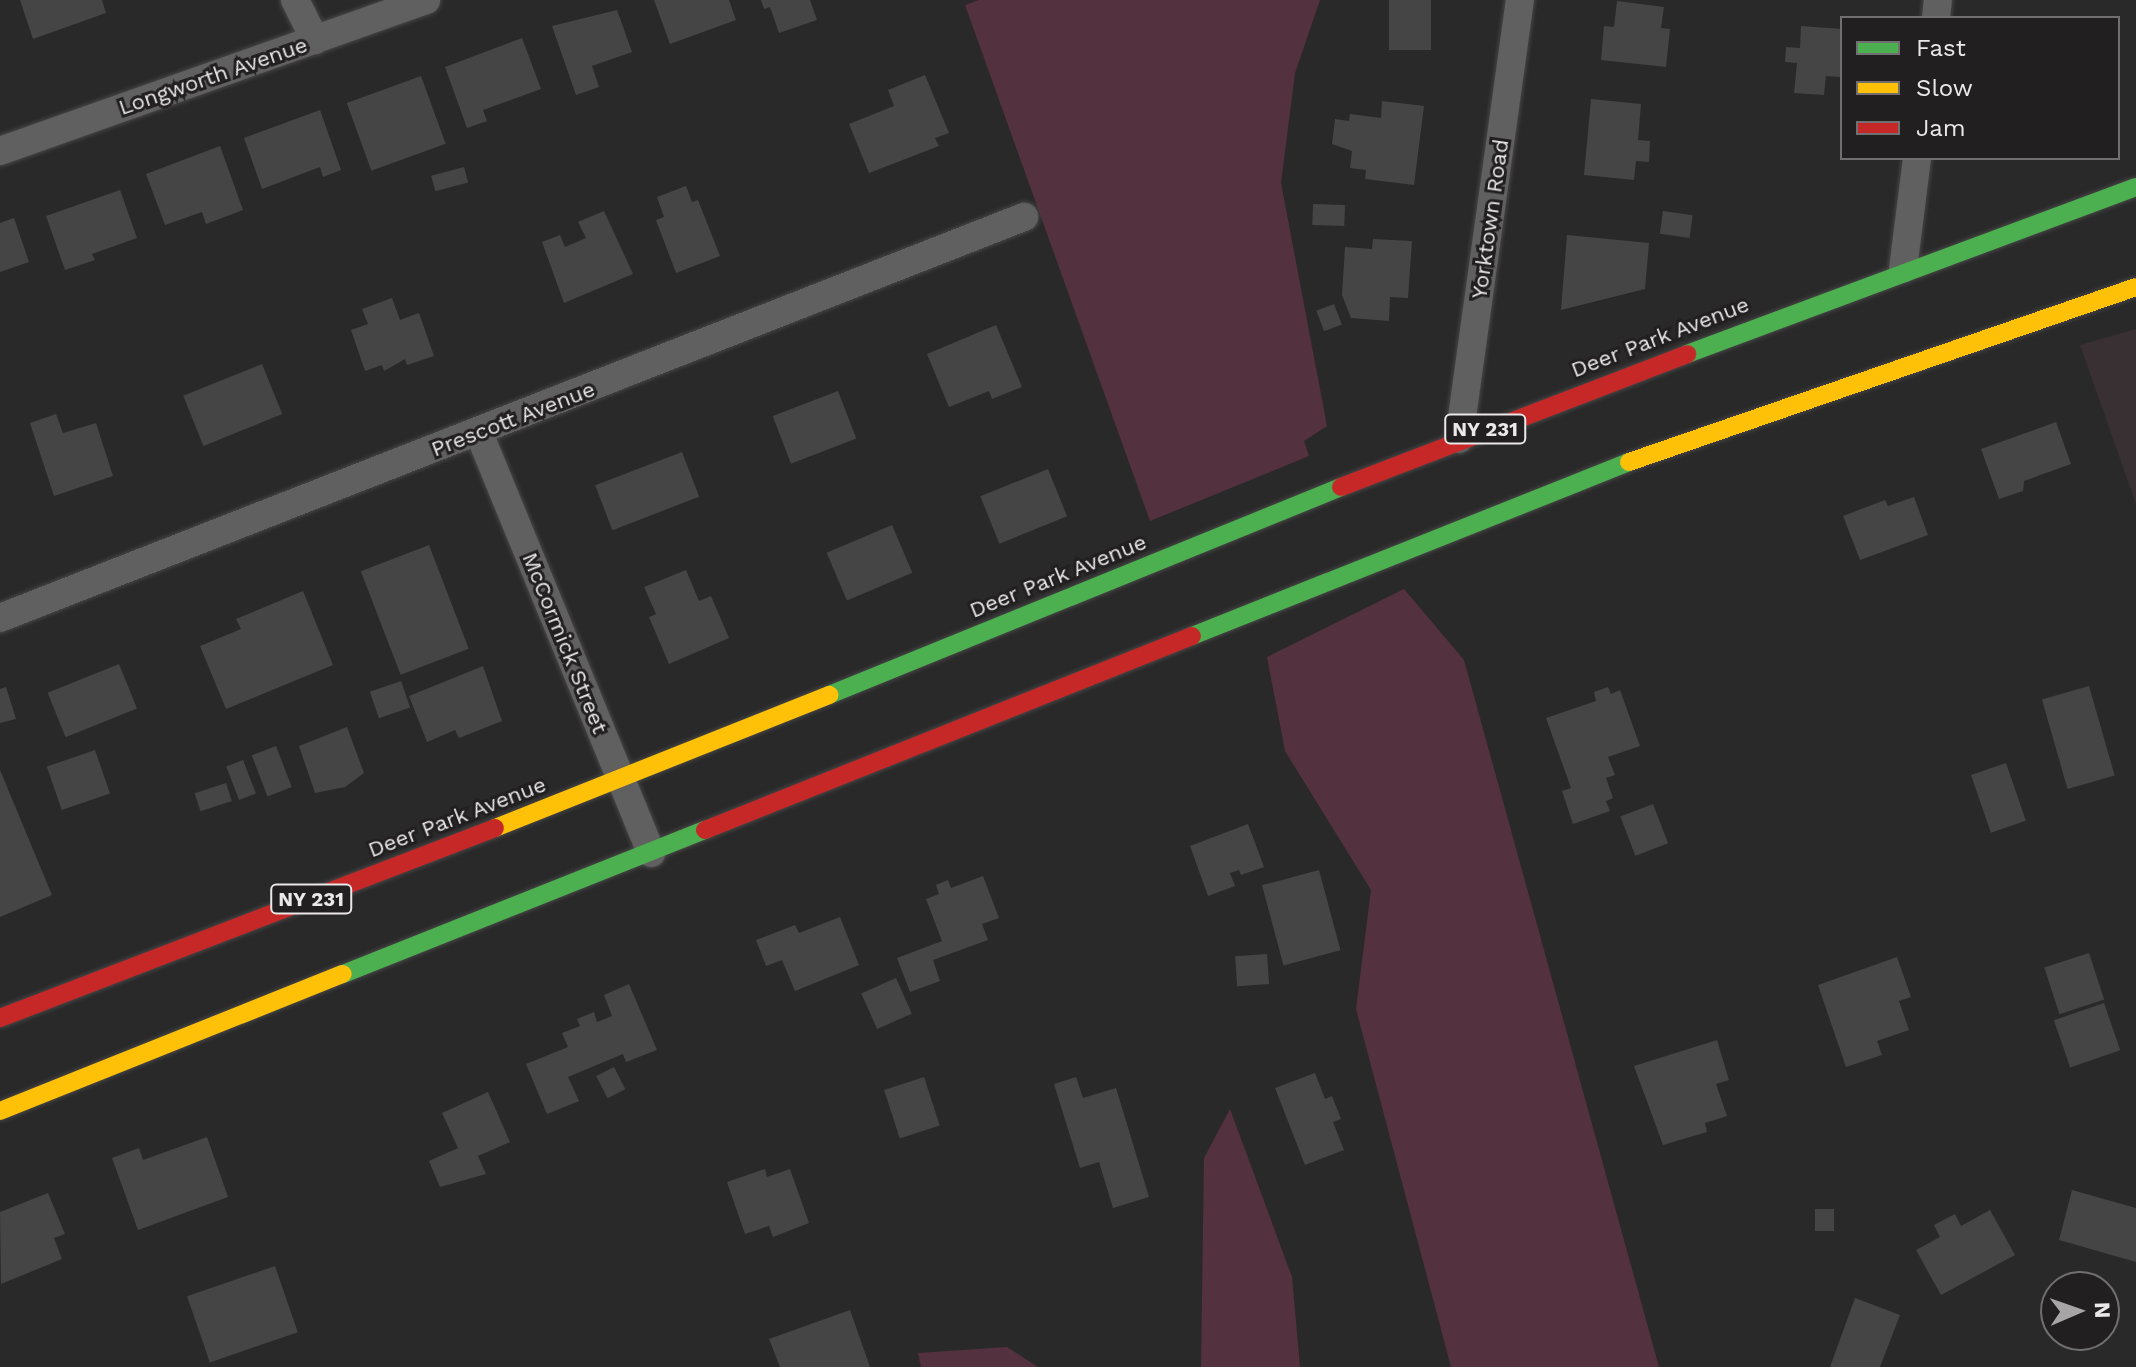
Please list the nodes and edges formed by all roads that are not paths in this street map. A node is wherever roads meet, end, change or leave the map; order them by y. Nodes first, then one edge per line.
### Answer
1 (295, 0) edge
2 (426, 0) edge
3 (1520, 0) edge
4 (315, 40) junction
5 (0, 151) edge
6 (1917, 160) edge
7 (2136, 187) edge
8 (1024, 217) dead end
9 (1903, 269) junction
10 (2136, 287) edge
11 (479, 433) junction
12 (1459, 439) junction
13 (0, 618) edge
14 (621, 780) junction
15 (651, 853) junction
16 (0, 1018) edge
17 (0, 1111) edge

1 - 4 street
2 - 4 street, Longworth Avenue
3 - 12 street, Yorktown Road
4 - 5 street, Longworth Avenue
6 - 9 street
7 - 9 main road, Deer Park Avenue / NY 231
8 - 11 street, Prescott Avenue
9 - 12 main road, Deer Park Avenue / NY 231
10 - 15 main road
11 - 13 street, Prescott Avenue
11 - 14 street, McCormick Street
12 - 14 main road, Deer Park Avenue / NY 231
14 - 15 street, McCormick Street
14 - 16 main road, Deer Park Avenue / NY 231
15 - 17 main road

